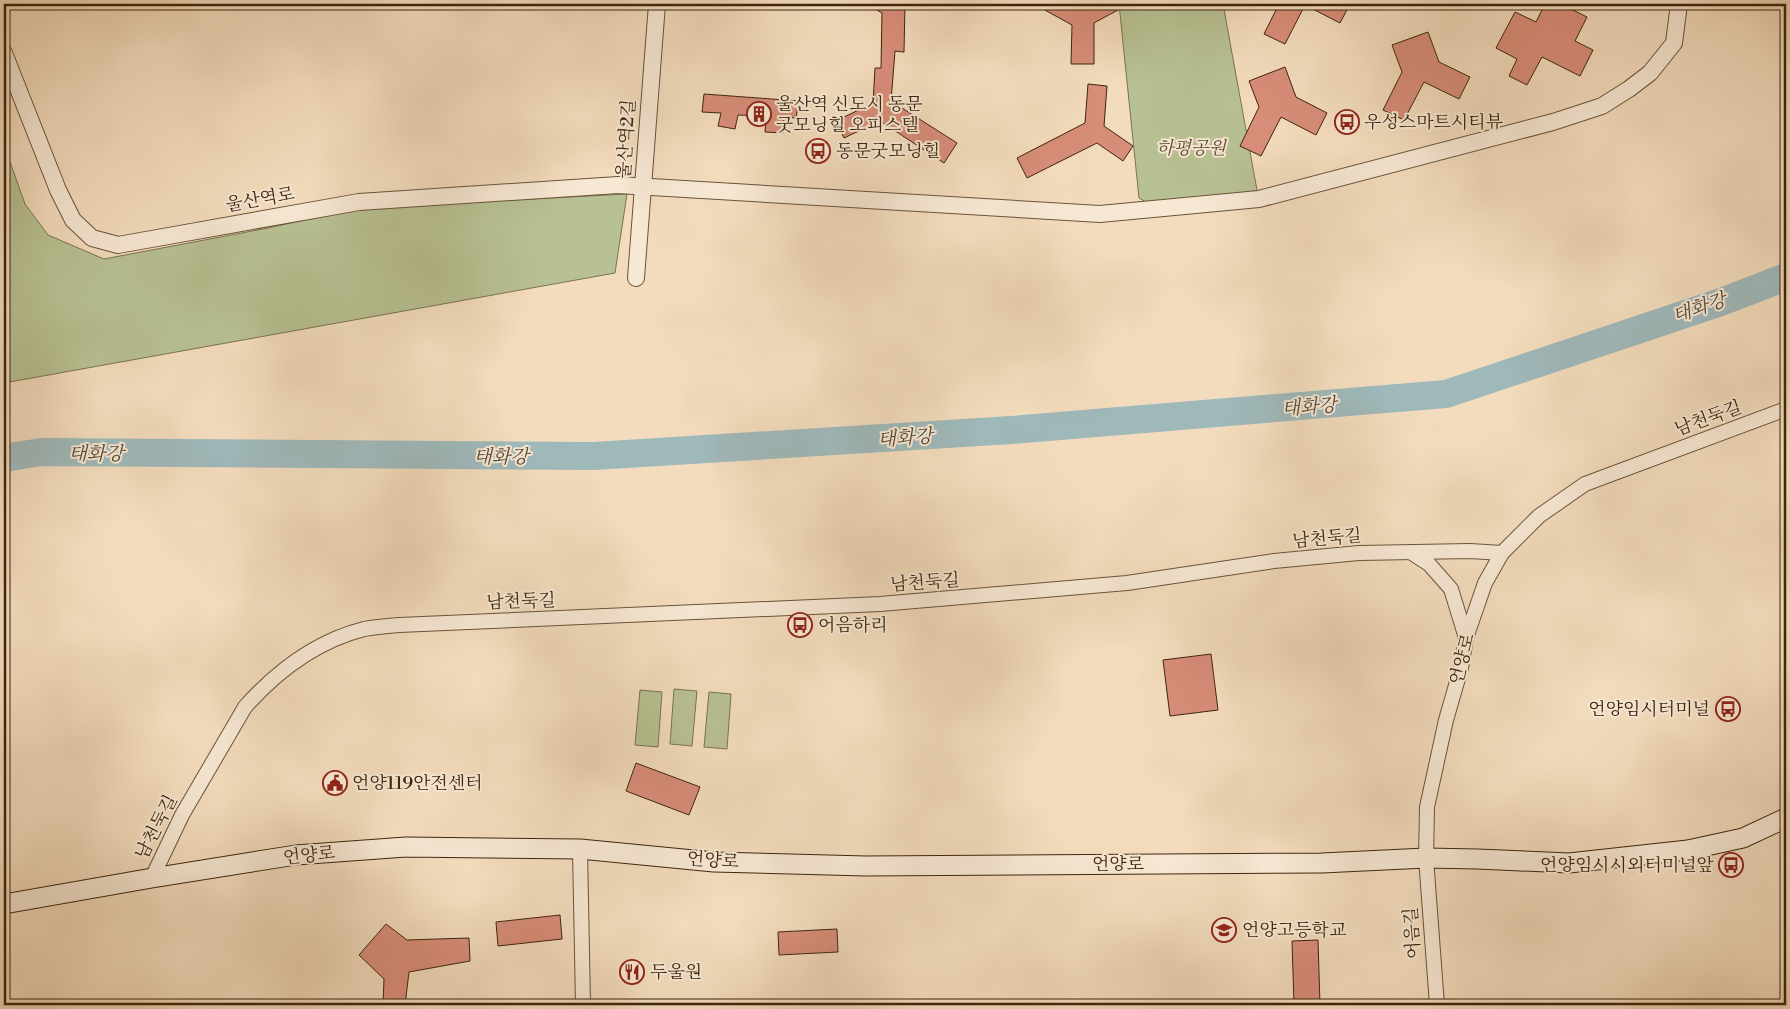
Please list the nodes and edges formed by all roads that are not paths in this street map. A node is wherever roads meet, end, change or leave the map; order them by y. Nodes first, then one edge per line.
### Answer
1 (656, 4) edge
2 (1679, 4) edge
3 (4, 53) edge
4 (643, 187) junction
5 (636, 278) dead end
6 (1786, 409) edge
7 (1412, 552) junction
8 (1502, 553) junction
9 (1466, 638) junction
10 (1786, 818) edge
11 (580, 849) junction
12 (1426, 858) junction
13 (152, 878) junction
14 (4, 904) edge
15 (583, 1005) edge
16 (1437, 1005) edge

1 - 4 street, 울산역2길
2 - 4 street, 울산역로
3 - 4 street, 울산역로
4 - 5 street, 울산역2길
6 - 8 street, 남천둑길
7 - 8 street, 남천둑길
7 - 9 street
7 - 13 street, 남천둑길
8 - 9 street, 언양로
9 - 12 street, 언양로
10 - 12 main road, 언양로
11 - 12 main road, 언양로
11 - 13 main road, 언양로
11 - 15 street
12 - 16 street, 어음길
13 - 14 main road, 언양로

